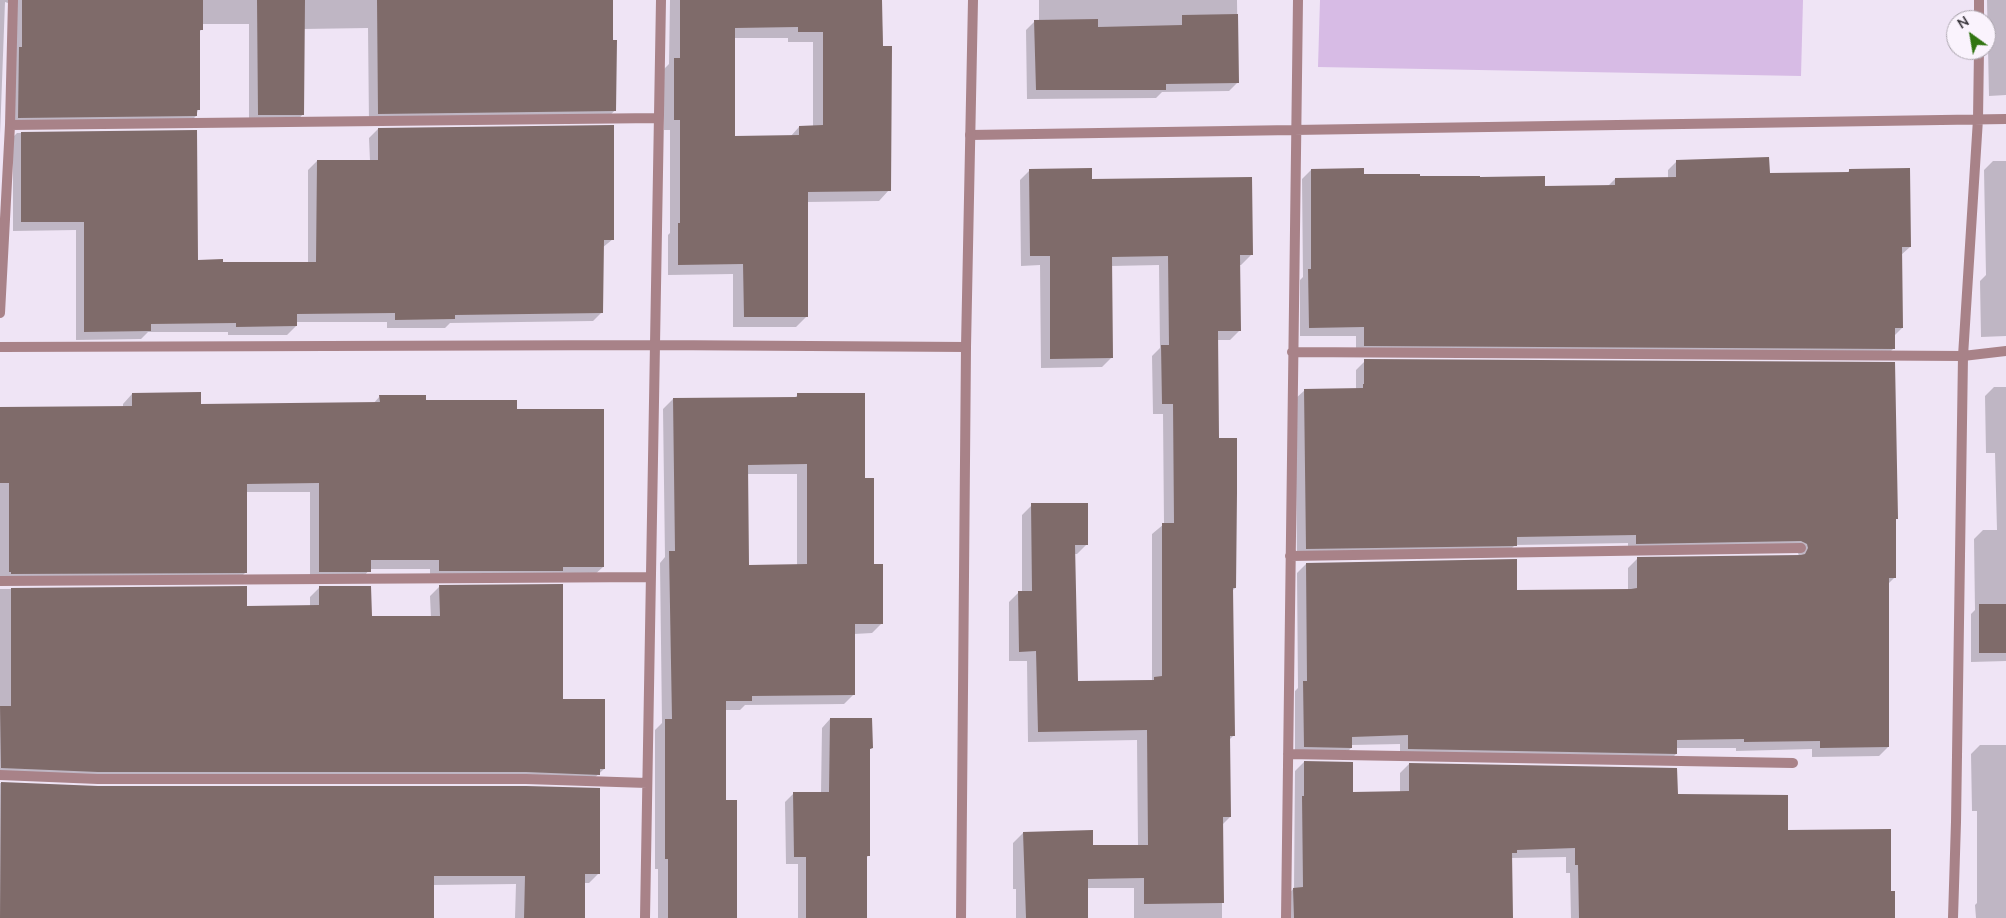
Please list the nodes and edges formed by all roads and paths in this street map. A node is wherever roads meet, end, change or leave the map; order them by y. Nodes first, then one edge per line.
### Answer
1 (13, 0) edge
2 (661, 0) edge
3 (973, 0) edge
4 (1298, 0) edge
5 (1979, 60) edge
6 (659, 118) junction
7 (2006, 118) edge
8 (1978, 119) junction
9 (10, 125) junction
10 (1296, 130) junction
11 (970, 135) junction
12 (0, 313) edge
13 (654, 345) junction
14 (966, 347) junction
15 (0, 348) edge
16 (2006, 351) edge
17 (1292, 352) junction
18 (1963, 356) junction
19 (1801, 548) dead end
20 (1290, 556) junction
21 (650, 577) junction
22 (0, 582) edge
23 (1288, 754) junction
24 (1793, 762) dead end
25 (0, 775) edge
26 (647, 783) junction
27 (645, 918) edge
28 (961, 918) edge
29 (1286, 918) edge
30 (1953, 918) edge

1 - 9 street
2 - 6 street
3 - 11 street
4 - 10 street
5 - 8 street
6 - 9 street
6 - 13 street
7 - 8 street
8 - 10 street
8 - 18 street
9 - 12 street
10 - 11 street
10 - 17 street
11 - 14 street
13 - 14 street
13 - 15 street
13 - 21 street
14 - 28 street
16 - 18 street
17 - 18 street
17 - 20 street
18 - 30 street
19 - 20 street
20 - 23 street
21 - 22 street
21 - 26 street
23 - 24 street
23 - 29 street
25 - 26 street
26 - 27 street

